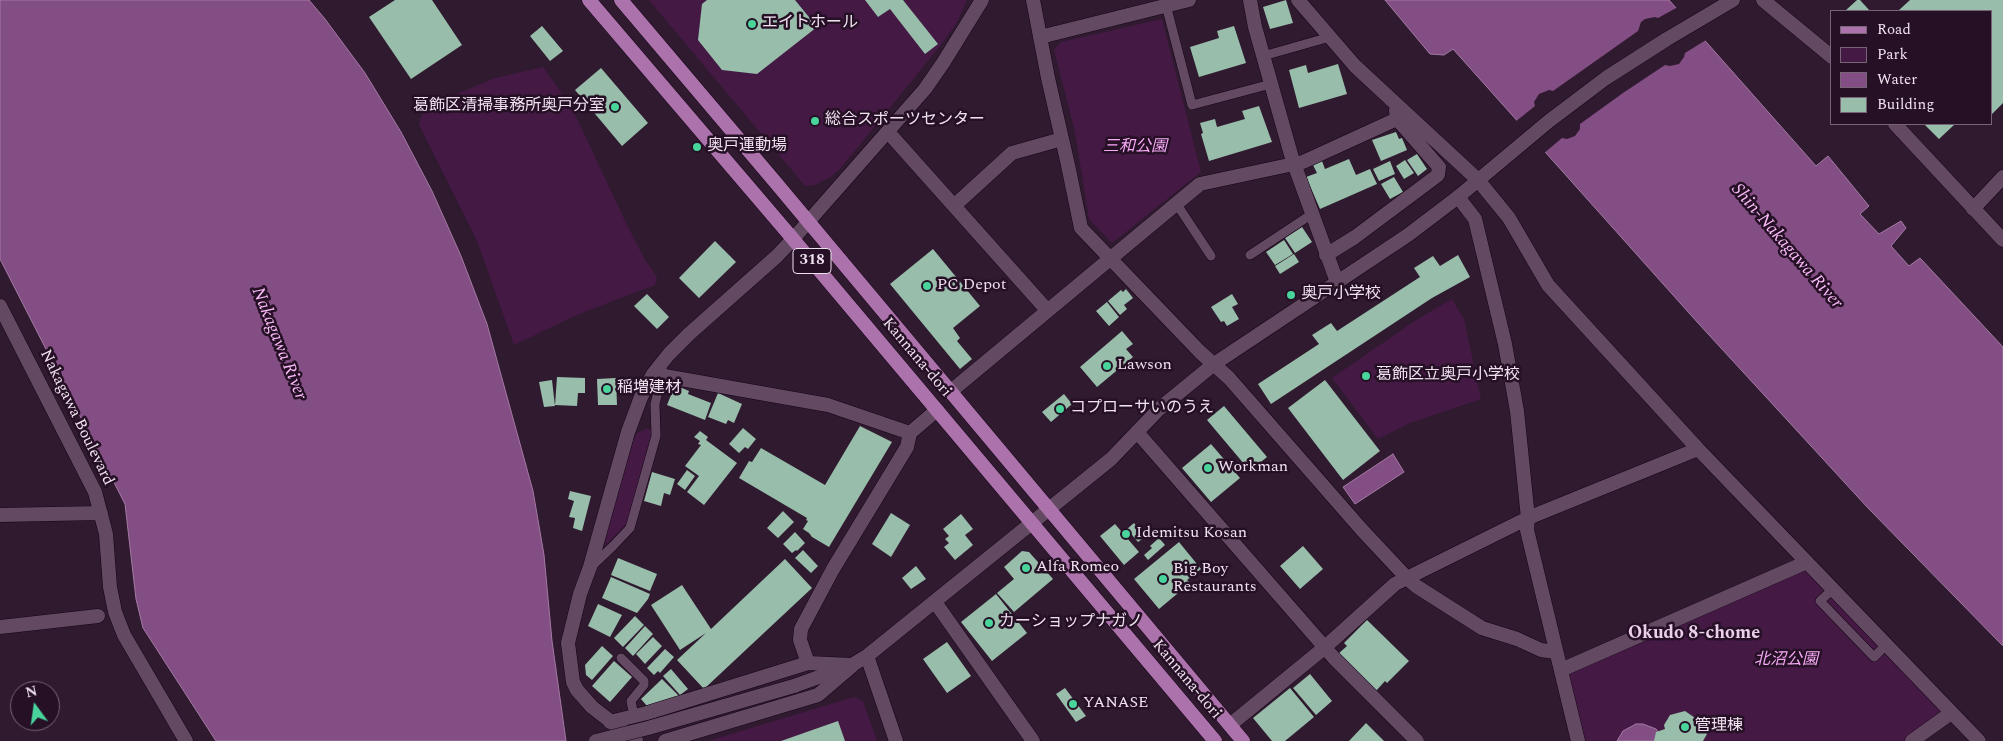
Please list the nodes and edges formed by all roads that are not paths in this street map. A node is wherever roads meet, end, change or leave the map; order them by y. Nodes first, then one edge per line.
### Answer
1 (590, 0) edge
2 (621, 0) edge
3 (982, 0) edge
4 (1033, 0) edge
5 (1250, 0) edge
6 (1298, 0) edge
7 (1762, 0) edge
8 (1183, 1) edge
9 (1731, 1) edge
10 (1166, 5) junction
11 (1040, 37) junction
12 (1330, 37) junction
13 (1830, 55) edge
14 (1263, 56) junction
15 (1271, 84) junction
16 (1397, 105) junction
17 (1397, 119) junction
18 (1896, 125) edge
19 (888, 132) junction
20 (1062, 139) junction
21 (1294, 164) junction
22 (2003, 177) edge
23 (1478, 180) junction
24 (1458, 197) junction
25 (1176, 203) junction
26 (955, 205) junction
27 (1973, 209) junction
28 (1312, 214) junction
29 (808, 222) junction
30 (793, 239) junction
31 (2003, 240) edge
32 (1250, 255) dead end
33 (1326, 255) junction
34 (1211, 256) dead end
35 (1109, 258) junction
36 (1337, 282) junction
37 (0, 306) edge
38 (1047, 310) junction
39 (1214, 364) junction
40 (658, 375) junction
41 (950, 392) junction
42 (937, 410) junction
43 (910, 432) junction
44 (1137, 432) junction
45 (1698, 448) junction
46 (1050, 509) junction
47 (101, 513) junction
48 (0, 515) edge
49 (1528, 518) junction
50 (1032, 524) junction
51 (1807, 562) junction
52 (590, 567) junction
53 (1407, 578) junction
54 (935, 602) junction
55 (98, 616) dead end
56 (0, 627) edge
57 (1324, 648) junction
58 (1556, 652) junction
59 (867, 656) junction
60 (621, 658) dead end
61 (808, 663) junction
62 (852, 665) junction
63 (1561, 670) junction
64 (1951, 713) junction
65 (634, 716) junction
66 (610, 722) junction
67 (1230, 725) junction
68 (186, 741) edge
69 (596, 741) edge
70 (636, 741) edge
71 (665, 741) edge
72 (896, 741) edge
73 (1033, 741) edge
74 (1213, 741) edge
75 (1243, 741) edge
76 (1416, 741) edge
77 (1578, 741) edge
78 (1912, 741) edge
79 (1979, 741) edge

1 - 30 main road, Kannana-dori / 318
2 - 29 main road, Kannana-dori / 318
3 - 19 street
4 - 11 street
5 - 14 street
6 - 12 street
7 - 13 street
8 - 10 street
9 - 23 street
10 - 11 street
10 - 15 lane
11 - 20 street
12 - 14 lane
12 - 16 street
14 - 15 street
15 - 21 street
16 - 17 street
16 - 23 street
17 - 21 street
17 - 33 street
18 - 27 street
19 - 26 street
19 - 29 street
20 - 26 street
20 - 35 street
21 - 25 street
21 - 28 street
22 - 27 street
23 - 24 street
23 - 45 street
24 - 36 street
24 - 49 street
25 - 34 lane
25 - 35 street
26 - 38 street
27 - 31 street
28 - 32 lane
28 - 33 street
29 - 30 street
29 - 41 main road, Kannana-dori / 318
30 - 40 street
30 - 42 main road, Kannana-dori / 318
33 - 36 street
35 - 38 street
35 - 39 street
36 - 39 street
37 - 47 street, Nakagawa Boulevard
38 - 41 street
39 - 44 street
39 - 53 street
40 - 43 street
40 - 52 street
40 - 52 lane
41 - 46 main road, Kannana-dori / 318
42 - 43 street
42 - 50 main road, Kannana-dori / 318
43 - 61 street
44 - 46 street
44 - 57 street
45 - 49 street
45 - 51 street
46 - 50 street
46 - 67 main road, Kannana-dori / 318
47 - 48 street
47 - 68 street, Nakagawa Boulevard
49 - 53 street
49 - 58 street
50 - 54 street
50 - 74 main road, Kannana-dori / 318
51 - 63 street
51 - 64 street
52 - 66 street
53 - 57 street
53 - 58 street
54 - 59 street
54 - 73 street
55 - 56 street
57 - 67 street
57 - 76 street
58 - 63 street
59 - 62 street
59 - 72 street
60 - 65 lane
61 - 62 street
61 - 65 street
62 - 69 street, bridge
62 - 71 street
63 - 77 street
64 - 78 street
64 - 79 street
65 - 66 street
66 - 70 street
67 - 75 main road, Kannana-dori / 318

